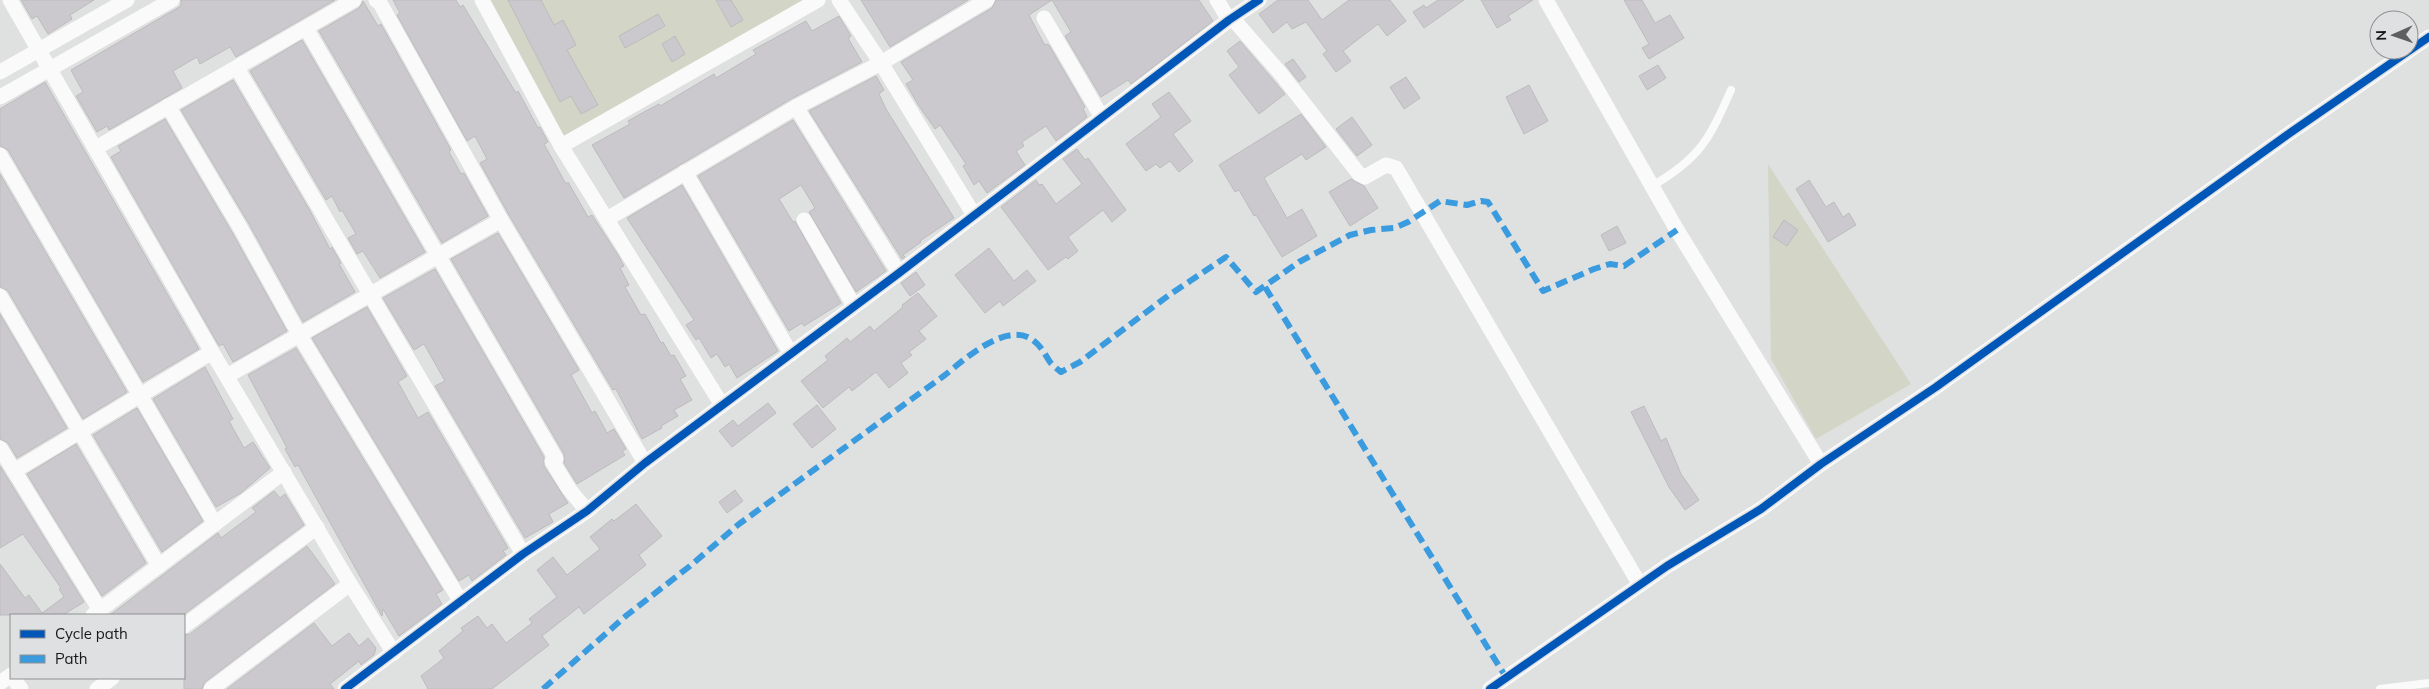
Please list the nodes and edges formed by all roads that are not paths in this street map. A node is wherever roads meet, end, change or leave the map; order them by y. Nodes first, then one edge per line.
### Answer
1 (10, 0) edge
2 (126, 0) edge
3 (172, 0) edge
4 (354, 0) edge
5 (376, 0) edge
6 (482, 0) edge
7 (818, 0) edge
8 (839, 0) edge
9 (987, 0) edge
10 (1217, 0) edge
11 (1259, 0) edge
12 (1546, 0) edge
13 (106, 5) edge
14 (1044, 18) dead end
15 (1231, 19) junction
16 (306, 28) junction
17 (2429, 37) edge
18 (38, 50) junction
19 (880, 63) junction
20 (49, 68) junction
21 (237, 68) junction
22 (0, 72) edge
23 (1731, 90) dead end
24 (0, 97) edge
25 (168, 106) junction
26 (796, 107) junction
27 (1102, 116) junction
28 (561, 146) junction
29 (96, 148) junction
30 (0, 154) edge
31 (685, 172) junction
32 (1652, 186) junction
33 (974, 215) junction
34 (607, 219) junction
35 (501, 220) junction
36 (804, 220) dead end
37 (438, 258) junction
38 (899, 273) junction
39 (369, 295) junction
40 (0, 296) edge
41 (854, 306) junction
42 (300, 336) junction
43 (212, 352) junction
44 (790, 354) junction
45 (227, 376) junction
46 (140, 394) junction
47 (722, 405) junction
48 (78, 431) junction
49 (0, 448) edge
50 (645, 463) junction
51 (1821, 464) junction
52 (14, 471) junction
53 (284, 472) junction
54 (587, 511) junction
55 (215, 524) junction
56 (316, 527) junction
57 (523, 554) junction
58 (159, 566) junction
59 (350, 584) junction
60 (1640, 585) junction
61 (461, 602) junction
62 (97, 613) edge
63 (185, 625) edge
64 (394, 652) junction
65 (111, 679) edge
66 (2429, 683) edge
67 (1511, 684) edge
68 (97, 689) edge
69 (211, 689) edge
70 (345, 689) edge
71 (1490, 689) edge
72 (2380, 689) edge

1 - 18 street
2 - 13 street
3 - 20 street
4 - 16 street
5 - 35 street
6 - 28 street
7 - 28 street
8 - 19 street
9 - 19 street
10 - 15 street
11 - 15 street
12 - 32 street
13 - 18 street
14 - 27 street
15 - 27 street
15 - 60 street
16 - 21 street
16 - 37 street
17 - 51 street
18 - 20 street
18 - 22 street
19 - 26 street
19 - 33 street
20 - 24 street
20 - 29 street
21 - 25 street
21 - 39 street
23 - 32 lane
25 - 29 street
25 - 42 street
26 - 31 street
26 - 38 street
27 - 33 street
28 - 34 street
29 - 43 street
30 - 46 street
31 - 34 street
31 - 44 street
32 - 51 street
33 - 38 street
34 - 47 street
35 - 37 street
35 - 50 street
36 - 41 street
37 - 39 street
37 - 54 street
38 - 41 street
39 - 42 street
39 - 57 street
40 - 48 street
41 - 44 street
42 - 45 street
42 - 61 street
43 - 45 street
43 - 46 street
44 - 47 street
45 - 53 street
46 - 48 street
46 - 55 street
47 - 50 street
48 - 52 street
48 - 58 street
49 - 52 street
50 - 54 street
51 - 60 street
52 - 62 street
53 - 55 street
53 - 56 street
54 - 57 street
55 - 58 street
56 - 59 street
56 - 63 street
57 - 61 street
58 - 62 street
59 - 64 street
59 - 69 street
60 - 67 street
61 - 64 street
64 - 70 street
65 - 68 street
66 - 72 lane
67 - 71 street

